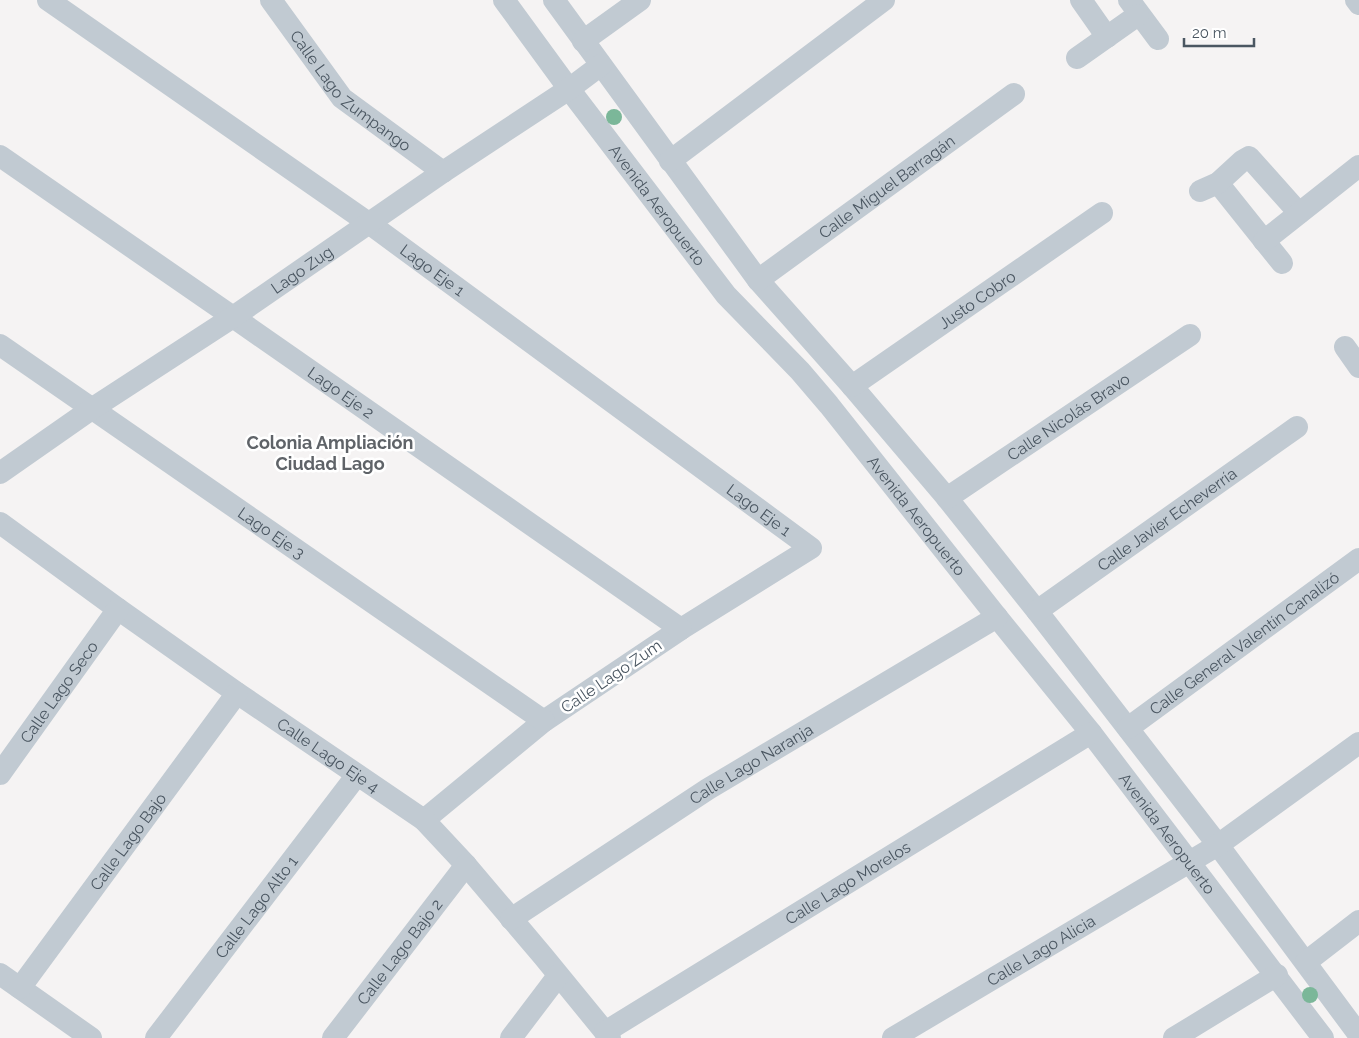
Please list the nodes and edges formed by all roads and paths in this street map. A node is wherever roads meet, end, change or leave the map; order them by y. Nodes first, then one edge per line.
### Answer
1 (48, 0) edge
2 (271, 0) edge
3 (504, 0) edge
4 (554, 0) edge
5 (640, 0) edge
6 (884, 0) edge
7 (1081, 0) edge
8 (1356, 0) edge
9 (1359, 4) edge
10 (1134, 7) edge
11 (1107, 37) junction
12 (1158, 39) dead end
13 (584, 41) junction
14 (1077, 58) dead end
15 (601, 66) junction
16 (569, 89) junction
17 (1014, 94) dead end
18 (0, 156) edge
19 (670, 160) junction
20 (1359, 166) edge
21 (443, 172) junction
22 (1102, 213) dead end
23 (1299, 213) junction
24 (370, 224) junction
25 (1264, 241) junction
26 (1282, 263) dead end
27 (758, 280) junction
28 (233, 316) junction
29 (1190, 335) dead end
30 (0, 344) edge
31 (1345, 348) dead end
32 (821, 351) junction
33 (1359, 367) edge
34 (800, 371) junction
35 (852, 386) junction
36 (93, 408) junction
37 (1297, 427) dead end
38 (0, 473) edge
39 (947, 498) junction
40 (2, 528) edge
41 (811, 548) joint
42 (1359, 558) edge
43 (118, 609) junction
44 (1037, 611) junction
45 (997, 617) junction
46 (681, 629) junction
47 (237, 694) junction
48 (544, 721) junction
49 (1128, 728) junction
50 (1091, 733) junction
51 (1359, 743) edge
52 (0, 774) edge
53 (357, 775) junction
54 (424, 820) junction
55 (1218, 845) junction
56 (1190, 862) junction
57 (466, 865) junction
58 (511, 919) junction
59 (1359, 921) edge
60 (1306, 962) junction
61 (0, 974) edge
62 (1277, 975) junction
63 (558, 976) junction
64 (20, 988) junction
65 (608, 1035) edge
66 (1359, 1035) edge
67 (91, 1038) edge
68 (156, 1038) edge
69 (333, 1038) edge
70 (511, 1038) edge
71 (893, 1038) edge
72 (1174, 1038) edge
73 (1324, 1038) edge

1 - 24 street, Lago Eje 1
2 - 21 street, Calle Lago Zumpango
3 - 16 street, Avenida Aeropuerto
4 - 13 street, Avenida Aeropuerto
5 - 13 street
6 - 19 street
7 - 11 street
8 - 9 street
10 - 11 street
10 - 12 street
11 - 14 street
13 - 15 street, Avenida Aeropuerto
15 - 16 street, Lago Zug
15 - 19 street, Avenida Aeropuerto
16 - 21 street, Lago Zug
16 - 34 street, Avenida Aeropuerto
17 - 27 street, Calle Miguel Barragán
18 - 28 street, Lago Eje 2
19 - 27 street, Avenida Aeropuerto
20 - 23 street
21 - 24 street, Lago Zug
22 - 35 street, Justo Cobro
23 - 25 street
23 - 25 street
24 - 28 street, Lago Zug
24 - 41 street, Lago Eje 1
25 - 26 street
27 - 32 street, Avenida Aeropuerto
28 - 36 street, Lago Zug
28 - 46 street, Lago Eje 2
29 - 39 street, Calle Nicolás Bravo
30 - 36 street, Lago Eje 3
31 - 33 street
32 - 34 street
32 - 35 street, Avenida Aeropuerto
34 - 45 street, Avenida Aeropuerto
35 - 39 street, Avenida Aeropuerto
36 - 38 street, Lago Zug
36 - 48 street, Lago Eje 3
37 - 44 street, Calle Javier Echeverría
39 - 44 street, Avenida Aeropuerto
40 - 43 street, Calle Lago Eje 4
41 - 46 street, Calle Lago Zum
42 - 49 street, Calle General Valentín Canalizó
43 - 47 street, Calle Lago Eje 4
43 - 52 street, Calle Lago Seco
44 - 49 street, Avenida Aeropuerto
45 - 50 street, Avenida Aeropuerto
45 - 58 street, Calle Lago Naranja
46 - 48 street, Calle Lago Zum
47 - 53 street, Calle Lago Eje 4
47 - 64 street, Calle Lago Bajo
48 - 54 street, Calle Lago Zum
49 - 55 street, Avenida Aeropuerto
50 - 56 street, Avenida Aeropuerto
50 - 65 street, Calle Lago Morelos
51 - 55 street, Calle Lago Alicia
53 - 54 street, Calle Lago Eje 4
53 - 68 street, Calle Lago Alto 1
54 - 57 street, Calle Lago Eje 4
55 - 56 street, Calle Lago Alicia
55 - 60 street, Avenida Aeropuerto
56 - 62 street, Avenida Aeropuerto
56 - 71 street, Calle Lago Alicia
57 - 58 street, Calle Lago Eje 4
57 - 69 street, Calle Lago Bajo 2
58 - 63 street, Calle Lago Eje 4
59 - 60 street
60 - 66 street, Avenida Aeropuerto
61 - 64 street
62 - 72 street
62 - 73 street, Avenida Aeropuerto
63 - 65 street, Calle Lago Eje 4
63 - 70 street
64 - 67 street

